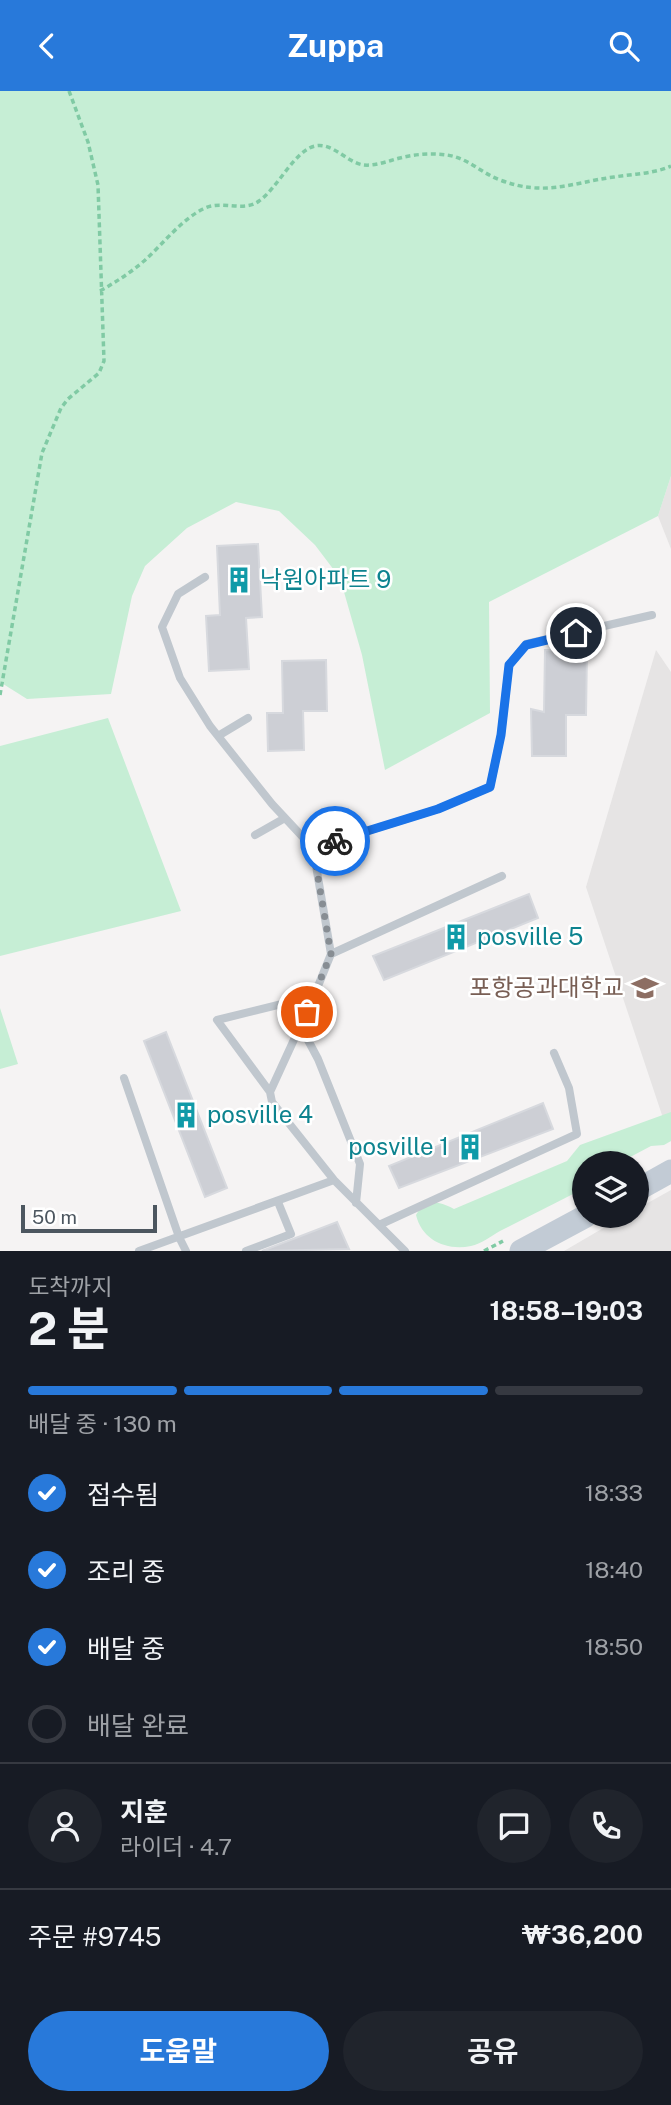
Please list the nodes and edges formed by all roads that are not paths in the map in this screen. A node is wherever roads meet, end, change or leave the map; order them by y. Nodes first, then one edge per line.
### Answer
1 (205, 577) dead end
2 (652, 615) dead end
3 (248, 717) dead end
4 (218, 736) junction
5 (285, 818) junction
6 (255, 835) dead end
7 (313, 848) junction
8 (502, 876) dead end
9 (331, 954) junction
10 (314, 996) junction
11 (300, 1027) junction
12 (554, 1053) dead end
13 (124, 1078) dead end
14 (270, 1092) junction
15 (671, 1171) edge
16 (334, 1180) junction
17 (649, 1184) edge
18 (278, 1202) junction
19 (356, 1203) junction
20 (572, 1224) edge
21 (379, 1225) junction
22 (179, 1237) junction
23 (139, 1251) edge
24 (187, 1251) edge
25 (246, 1251) edge
26 (405, 1251) edge
27 (521, 1251) edge

1 - 4 lane
2 - 7 lane
3 - 4 lane
4 - 5 lane
5 - 6 lane
5 - 7 lane
7 - 9 lane
8 - 9 lane
9 - 10 lane
10 - 11 lane
10 - 14 lane
11 - 14 lane
11 - 19 lane
12 - 21 lane
13 - 22 lane
14 - 16 lane
15 - 17 street
16 - 18 lane
16 - 19 lane
18 - 22 lane
18 - 25 lane
19 - 21 lane
20 - 27 street
21 - 26 lane
22 - 23 lane
22 - 24 lane

